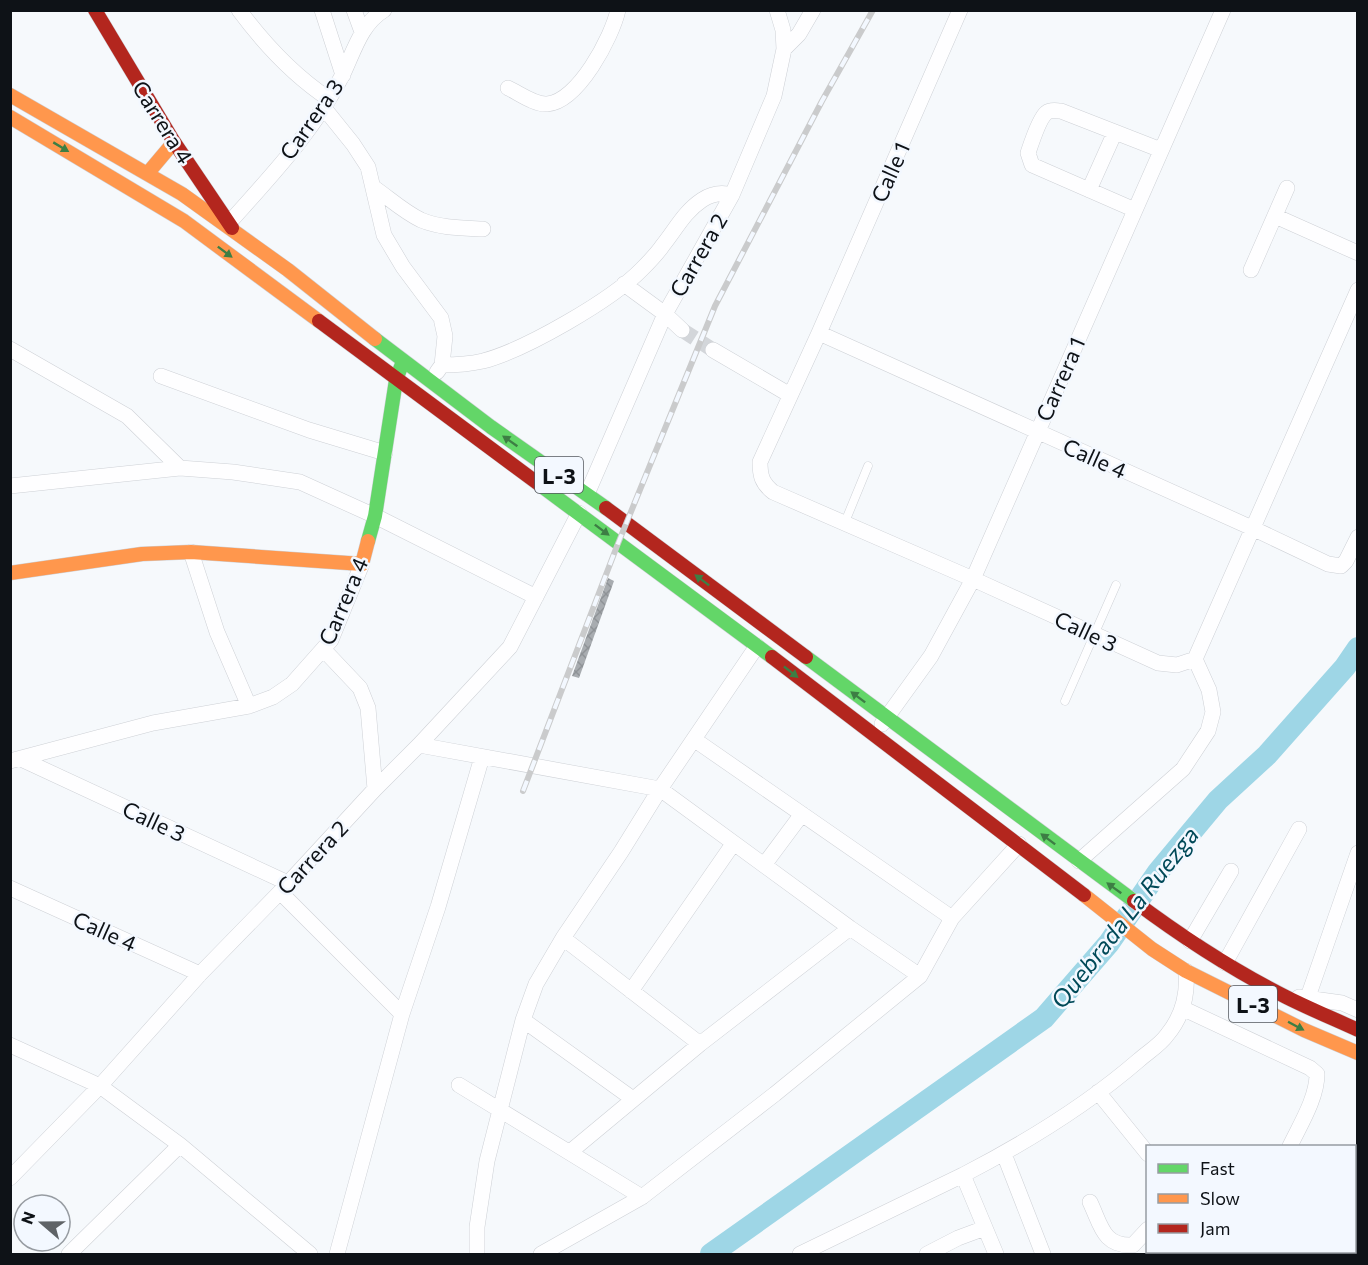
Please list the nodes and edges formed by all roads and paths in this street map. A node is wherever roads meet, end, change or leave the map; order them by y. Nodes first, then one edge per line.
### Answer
1 (95, 10) edge
2 (239, 10) edge
3 (322, 10) edge
4 (354, 10) edge
5 (384, 10) edge
6 (618, 10) edge
7 (777, 10) edge
8 (813, 10) edge
9 (960, 10) edge
10 (1223, 10) edge
11 (362, 32) junction
12 (784, 49) junction
13 (343, 75) junction
14 (508, 88) dead end
15 (10, 95) edge
16 (326, 104) junction
17 (12, 122) edge
18 (1115, 132) junction
19 (174, 142) junction
20 (1161, 150) junction
21 (185, 157) junction
22 (147, 174) junction
23 (373, 187) junction
24 (1287, 188) dead end
25 (1089, 190) junction
26 (182, 194) junction
27 (732, 195) junction
28 (1135, 210) junction
29 (1275, 216) junction
30 (184, 221) junction
31 (232, 228) junction
32 (483, 229) dead end
33 (1358, 253) edge
34 (1251, 270) dead end
35 (624, 284) junction
36 (1358, 290) edge
37 (665, 314) junction
38 (682, 330) tunnel mouth
39 (819, 333) junction
40 (10, 349) edge
41 (713, 350) tunnel mouth
42 (403, 361) junction
43 (442, 365) junction
44 (161, 376) dead end
45 (396, 380) junction
46 (431, 382) junction
47 (790, 395) junction
48 (420, 397) junction
49 (1036, 431) junction
50 (385, 453) junction
51 (868, 466) dead end
52 (180, 468) junction
53 (10, 486) edge
54 (587, 494) junction
55 (579, 513) junction
56 (375, 516) junction
57 (845, 522) junction
58 (1252, 528) junction
59 (1358, 537) edge
60 (191, 552) junction
61 (362, 564) junction
62 (10, 573) edge
63 (973, 579) junction
64 (1116, 585) dead end
65 (536, 597) junction
66 (1094, 634) junction
67 (758, 646) junction
68 (324, 650) junction
69 (1195, 659) junction
70 (1065, 701) dead end
71 (249, 706) junction
72 (886, 718) junction
73 (875, 736) junction
74 (695, 740) junction
75 (419, 745) junction
76 (482, 757) junction
77 (16, 760) edge
78 (375, 789) junction
79 (660, 789) junction
80 (802, 814) junction
81 (1299, 829) dead end
82 (733, 844) junction
83 (1019, 844) junction
84 (1358, 853) edge
85 (1079, 861) junction
86 (764, 866) junction
87 (1231, 871) dead end
88 (284, 887) junction
89 (10, 888) edge
90 (952, 918) junction
91 (850, 928) junction
92 (563, 938) junction
93 (1190, 940) junction
94 (1226, 963) junction
95 (1186, 971) junction
96 (200, 974) junction
97 (920, 976) junction
98 (631, 991) junction
99 (1286, 997) junction
100 (1308, 998) junction
101 (1182, 1008) junction
102 (1358, 1010) edge
103 (402, 1014) junction
104 (523, 1020) junction
105 (1358, 1029) edge
106 (700, 1044) junction
107 (10, 1045) edge
108 (1358, 1053) edge
109 (459, 1085) dead end
110 (100, 1086) junction
111 (1098, 1092) junction
112 (633, 1099) junction
113 (499, 1109) junction
114 (1290, 1145) edge
115 (180, 1146) junction
116 (570, 1152) junction
117 (1146, 1152) edge
118 (1004, 1154) junction
119 (963, 1174) junction
120 (10, 1178) edge
121 (642, 1197) junction
122 (1090, 1202) dead end
123 (985, 1228) junction
124 (1146, 1231) edge
125 (69, 1254) edge
126 (310, 1254) edge
127 (337, 1254) edge
128 (477, 1254) edge
129 (541, 1254) edge
130 (800, 1254) edge
131 (927, 1254) edge
132 (996, 1254) edge
133 (1043, 1254) edge

1 - 19 main road, Carrera 4
2 - 16 street
3 - 13 street
4 - 11 street
5 - 11 street, Carrera 3
6 - 14 street
7 - 12 street, Carrera 2
8 - 12 street
9 - 39 street, Calle 1
10 - 20 street, Carrera 1
11 - 13 street, Carrera 3
12 - 27 street, Carrera 2
13 - 16 street, Carrera 3
15 - 22 main road, L-3
16 - 23 street
16 - 31 street, Carrera 3
17 -> 30 main road, L-3
18 - 20 street
18 - 25 street
18 - 25 street
19 - 21 main road, Carrera 4
19 - 22 main road
20 - 28 street, Carrera 1
21 - 26 main road
21 - 31 main road, Carrera 4
22 - 26 main road, L-3
23 - 32 street
23 - 43 street
24 - 29 street
25 - 28 street
26 - 30 main road
26 - 31 main road, L-3
27 - 35 street
27 - 37 street, Carrera 2
28 - 49 street, Carrera 1
29 - 33 street
29 - 34 street
30 -> 45 main road, L-3
31 - 42 main road, L-3
35 - 37 street
35 - 43 street
36 - 58 street
37 - 38 street
37 - 54 street, Carrera 2
39 - 47 street, Calle 3
39 - 49 street, Calle 4
40 - 52 street
41 - 47 street
42 - 45 main road, Carrera 4
42 - 46 main road, L-3
43 - 46 street
44 - 50 street
45 - 48 main road, L-3
45 - 50 main road, Carrera 4
46 - 48 street
54 -> 46 main road, L-3
47 - 57 street, Calle 3
48 - 55 main road, L-3
49 - 58 street, Calle 4
49 - 63 street, Carrera 1
50 - 56 main road, Carrera 4
51 - 57 lane
52 - 53 street
52 - 56 street
72 -> 54 main road, L-3
55 - 65 street, Carrera 2
55 -> 67 main road, L-3
56 - 61 main road, Carrera 4
56 - 65 street
57 - 63 street, Calle 3
58 - 59 street, Calle 4
58 - 69 street
60 - 61 main road
60 - 62 main road
60 - 71 street
61 - 68 street, Carrera 4
63 - 66 street, Calle 3
63 - 72 street, Carrera 1
64 - 66 lane
65 - 75 street, Carrera 2
66 - 69 street, Calle 3
66 - 70 lane
67 -> 73 main road, L-3
67 - 74 street
68 - 71 street, Carrera 4
68 - 78 street
69 - 85 street
71 - 77 street, Carrera 4
72 - 73 street, Carrera 1
85 -> 72 main road, L-3
73 - 83 main road, L-3
74 - 79 street
74 - 80 street
75 - 76 street
75 - 78 street, Carrera 2
76 - 79 street
76 - 103 street
77 - 88 street, Calle 3
78 - 88 street, Carrera 2
79 - 82 street
79 - 92 street
80 - 86 street
80 - 90 street
81 - 94 street
82 - 86 street
82 - 98 street
83 - 90 street
83 - 95 main road, L-3
84 - 100 street
93 -> 85 main road, L-3
86 - 91 street
87 - 93 street
88 - 96 street, Carrera 2
88 - 103 street
89 - 96 street, Calle 4
90 - 97 street
91 - 97 street
91 - 106 street
92 - 98 street
92 - 104 street
93 - 94 main road, L-3
94 - 99 main road, L-3
95 - 101 street
95 -> 108 main road, L-3
96 - 110 street, Carrera 2
97 - 121 street
98 - 106 street
99 - 100 street
99 - 105 main road, L-3
100 - 102 street
101 - 111 street
101 - 114 street
103 - 127 street
104 - 112 street
104 - 113 street
106 - 112 street
107 - 110 street
109 - 113 street
110 - 115 street
110 - 120 street, Carrera 2
111 - 117 street
111 - 118 street
112 - 116 street
113 - 116 street
113 - 128 street
115 - 125 street
115 - 126 street
116 - 121 street
118 - 119 street
118 - 133 street
119 - 123 street
119 - 130 street
121 - 129 street
122 - 124 street
123 - 131 street
123 - 132 street

